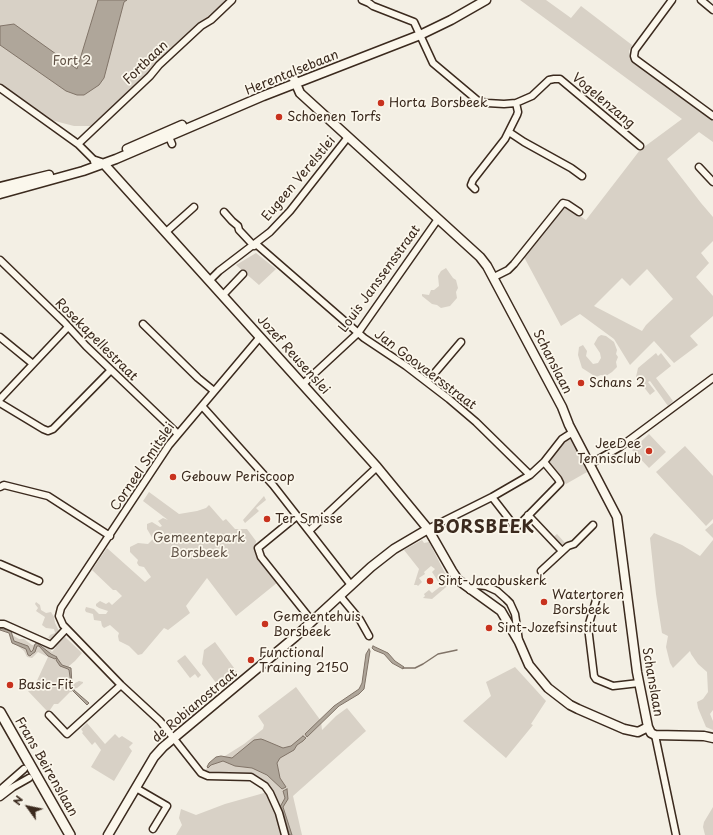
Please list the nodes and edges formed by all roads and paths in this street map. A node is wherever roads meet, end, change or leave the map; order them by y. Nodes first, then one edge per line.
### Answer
1 (232, 0) edge
2 (362, 0) edge
3 (475, 0) edge
4 (486, 0) edge
5 (672, 0) edge
6 (701, 0) edge
7 (713, 10) edge
8 (419, 33) junction
9 (295, 82) junction
10 (0, 88) edge
11 (516, 102) junction
12 (713, 116) edge
13 (508, 132) junction
14 (348, 137) junction
15 (78, 144) junction
16 (640, 146) dead end
17 (106, 160) junction
18 (94, 161) junction
19 (698, 167) dead end
20 (582, 176) dead end
21 (713, 182) edge
22 (0, 187) edge
23 (475, 189) dead end
24 (0, 194) edge
25 (194, 207) dead end
26 (224, 212) dead end
27 (579, 212) dead end
28 (438, 219) junction
29 (166, 232) junction
30 (255, 245) junction
31 (0, 260) edge
32 (243, 274) dead end
33 (494, 277) junction
34 (210, 280) junction
35 (223, 295) junction
36 (143, 324) dead end
37 (68, 327) junction
38 (358, 333) junction
39 (0, 337) edge
40 (260, 337) junction
41 (461, 342) dead end
42 (34, 364) junction
43 (111, 370) junction
44 (713, 378) edge
45 (427, 382) junction
46 (303, 384) junction
47 (214, 391) junction
48 (0, 399) edge
49 (0, 402) edge
50 (202, 406) junction
51 (573, 432) junction
52 (178, 434) junction
53 (544, 462) junction
54 (590, 464) junction
55 (377, 467) junction
56 (530, 475) junction
57 (0, 488) edge
58 (492, 497) junction
59 (528, 515) junction
60 (297, 516) junction
61 (593, 525) dead end
62 (428, 529) junction
63 (309, 531) junction
64 (110, 536) junction
65 (562, 551) junction
66 (0, 564) edge
67 (542, 571) dead end
68 (39, 581) dead end
69 (351, 585) junction
70 (470, 590) junction
71 (340, 596) junction
72 (596, 600) dead end
73 (312, 621) junction
74 (0, 624) edge
75 (66, 630) junction
76 (368, 636) dead end
77 (519, 642) junction
78 (639, 683) junction
79 (121, 685) junction
80 (0, 712) edge
81 (50, 715) dead end
82 (648, 727) junction
83 (655, 735) junction
84 (174, 737) junction
85 (713, 738) edge
86 (24, 769) dead end
87 (29, 778) dead end
88 (136, 788) junction
89 (0, 790) edge
90 (0, 797) edge
91 (153, 828) dead end
92 (108, 833) edge
93 (70, 835) edge
94 (285, 835) edge
95 (676, 835) edge

1 - 15 street, Fortbaan
2 - 8 street
3 - 8 street, Herentalsebaan
4 - 8 street, Herentalsebaan
5 - 12 street
6 - 7 street
8 - 9 street, Herentalsebaan
8 - 11 street, Vogelenzang
9 - 14 street, Schanslaan
9 - 17 street, Herentalsebaan
9 - 17 street, Herentalsebaan
10 - 15 street
11 - 13 street
11 - 16 street, Vogelenzang
13 - 20 street
13 - 23 street
14 - 28 street, Schanslaan
14 - 30 street, Eugeen Verelstlei
15 - 18 street
17 - 18 street
17 - 24 street, Herentalsebaan
17 - 29 street, Jozef Reusenslei
18 - 22 street
19 - 21 street
25 - 29 street
26 - 30 street, Jan Goovaersstraat
27 - 33 street
28 - 33 street, Schanslaan
28 - 38 street, Louis Janssensstraat
29 - 34 street, Jozef Reusenslei
30 - 34 street, Eugeen Verelstlei
30 - 38 street, Jan Goovaersstraat
31 - 37 street, Rosekapellestraat
32 - 35 street
33 - 51 street, Schanslaan
34 - 35 street, Jozef Reusenslei
35 - 40 street, Jozef Reusenslei
36 - 47 street
37 - 42 street
37 - 43 street, Rosekapellestraat
38 - 45 street, Jan Goovaersstraat
38 - 46 street, Louis Janssensstraat
39 - 42 street
40 - 46 street, Jozef Reusenslei
40 - 47 street, Corneel Smitslei
41 - 45 street
42 - 48 street
43 - 49 street
43 - 52 street, Rosekapellestraat
44 - 54 street
45 - 56 street, Jan Goovaersstraat
46 - 55 street, Jozef Reusenslei
47 - 50 street, Corneel Smitslei
50 - 52 street, Corneel Smitslei
50 - 60 street
51 - 53 street
51 - 54 street, Schanslaan
52 - 64 street, Corneel Smitslei
53 - 56 street
53 - 59 street
54 - 78 street, Schanslaan
55 - 62 street, Jozef Reusenslei
55 - 63 street
56 - 58 street
57 - 64 street
58 - 59 street
58 - 62 street
59 - 65 street
60 - 63 street
60 - 73 street
61 - 65 street
62 - 69 street, de Robianostraat
62 - 70 street, Jozef Reusenslei
63 - 69 street
64 - 75 street, Corneel Smitslei
65 - 67 street
66 - 68 street
69 - 71 street, de Robianostraat
70 - 77 street, Jozef Reusenslei
70 - 77 street
71 - 73 street, de Robianostraat
71 - 76 street
72 - 78 street
73 - 84 street, de Robianostraat
74 - 75 street
75 - 79 street
77 - 82 street, Jozef Reusenslei
78 - 82 street, Schanslaan
79 - 81 street
79 - 84 street
80 - 93 main road, Frans Beirenslaan
82 - 83 street
83 - 85 street
83 - 95 street
84 - 88 street, de Robianostraat
84 - 94 street
86 - 89 street
87 - 90 street
88 - 91 street
88 - 92 street, de Robianostraat

